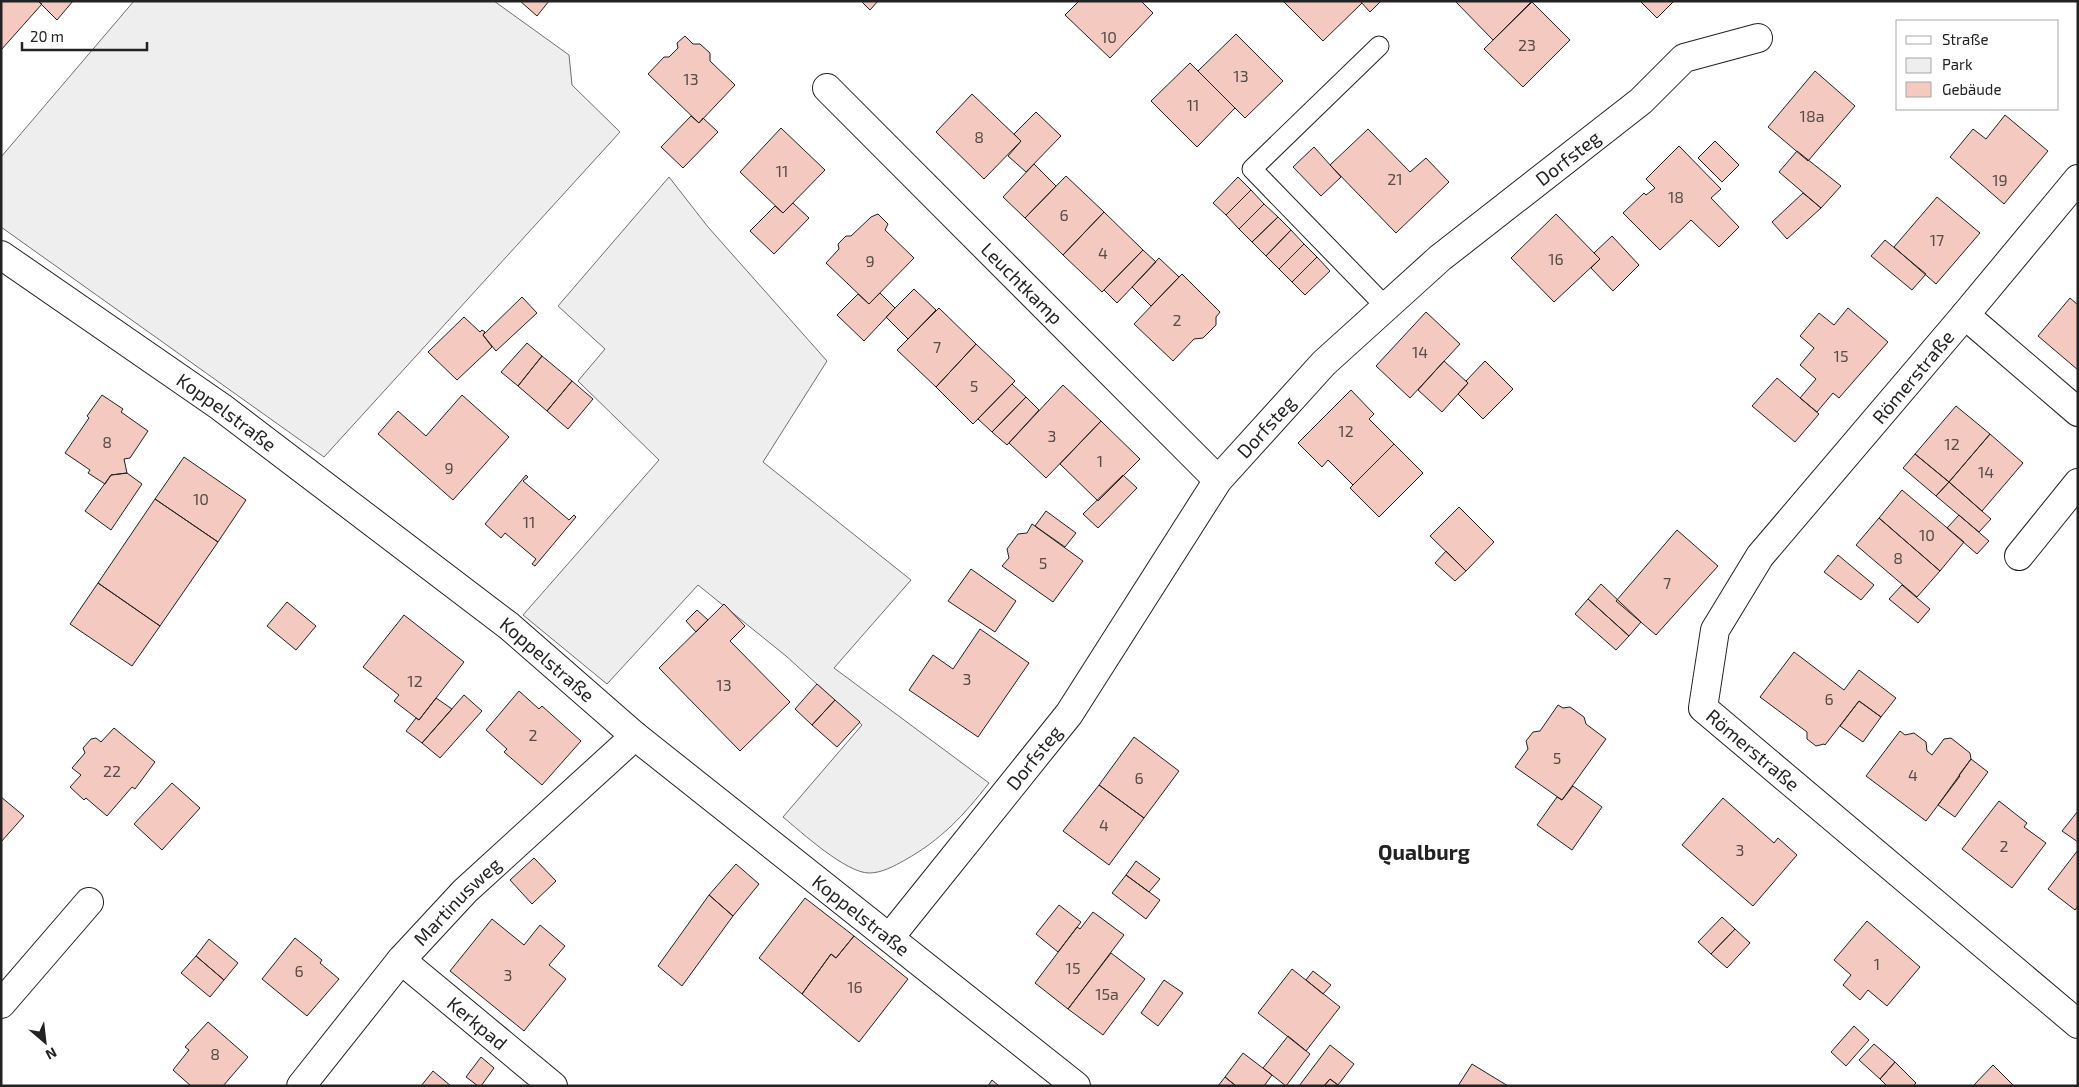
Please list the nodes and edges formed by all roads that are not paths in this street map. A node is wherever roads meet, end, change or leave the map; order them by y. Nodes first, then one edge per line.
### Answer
1 (1758, 38) dead end
2 (1379, 46) dead end
3 (827, 88) dead end
4 (2078, 179) edge
5 (1, 255) edge
6 (1386, 307) junction
7 (1965, 315) junction
8 (2078, 412) edge
9 (1218, 480) junction
10 (2078, 483) edge
11 (2019, 556) dead end
12 (635, 736) junction
13 (89, 902) dead end
14 (890, 936) junction
15 (401, 960) junction
16 (1, 1004) edge
17 (2078, 1024) edge
18 (301, 1086) edge
19 (554, 1086) edge
20 (1076, 1086) edge

1 - 6 street, Dorfsteg
2 - 6 lane
3 - 9 street, Leuchtkamp
4 - 7 street, Römerstraße
5 - 12 street, Koppelstraße
6 - 9 street, Dorfsteg
7 - 8 street, Römerstraße
7 - 17 street, Römerstraße
9 - 14 street, Dorfsteg
10 - 11 street
12 - 14 street, Koppelstraße
12 - 15 street, Martinusweg
13 - 16 street
14 - 20 street, Koppelstraße
15 - 18 street, Martinusweg
15 - 19 street, Kerkpad

